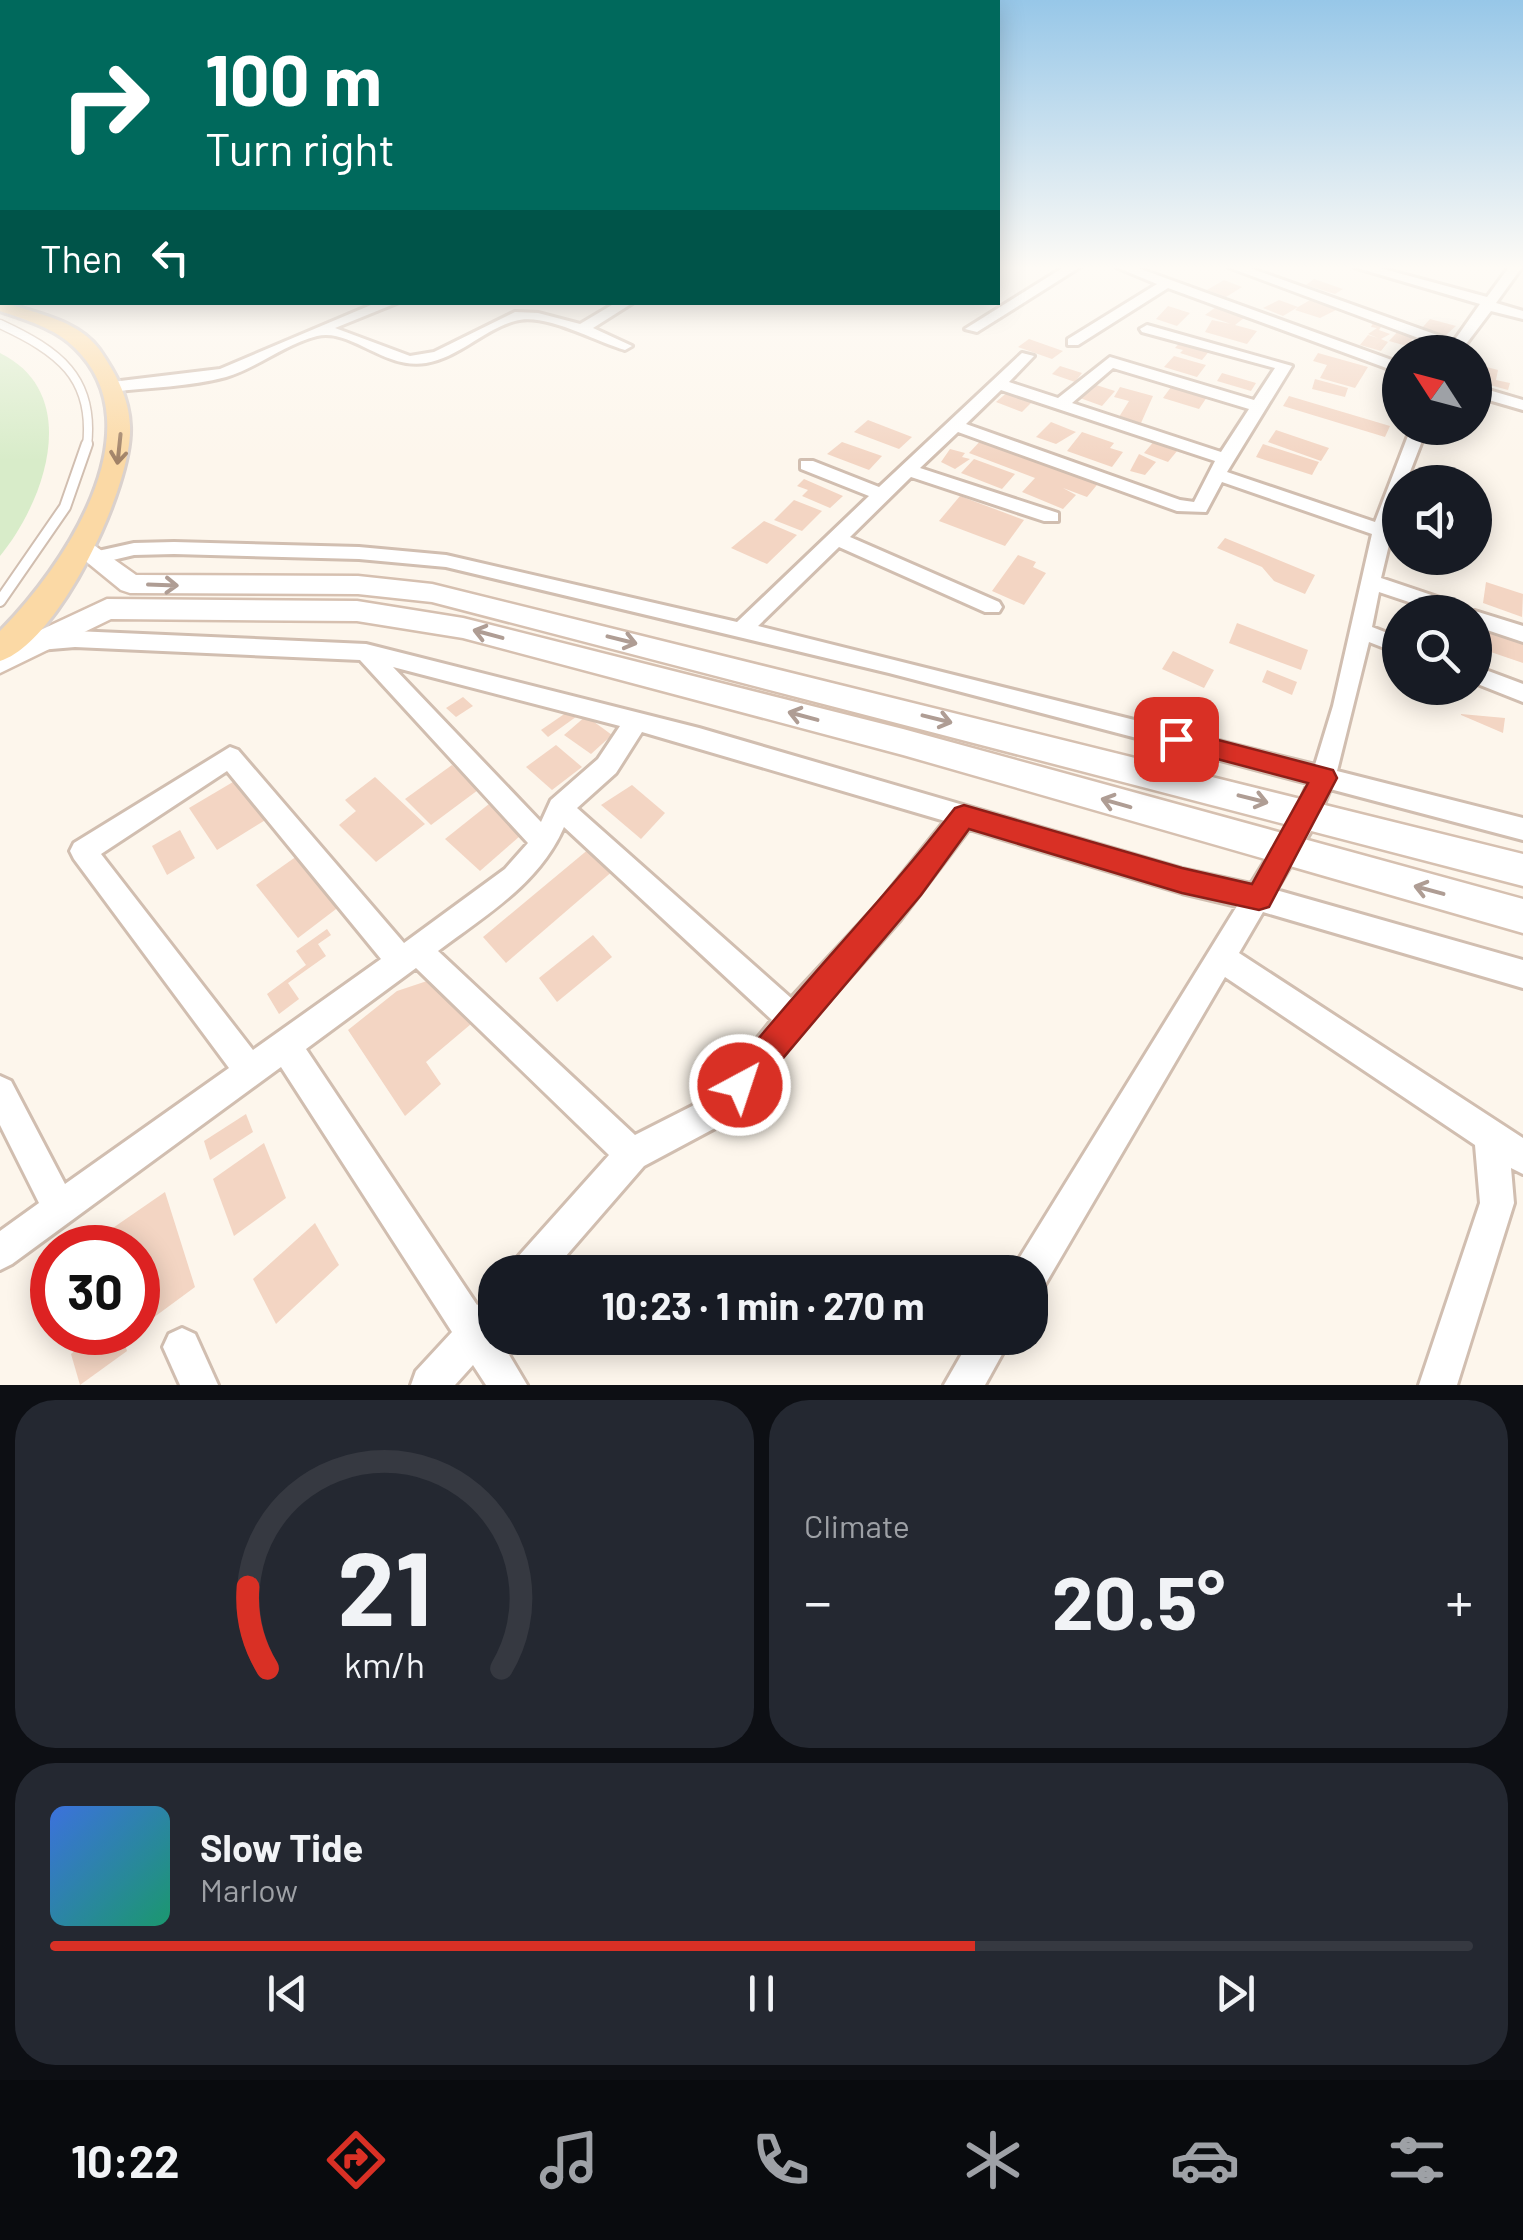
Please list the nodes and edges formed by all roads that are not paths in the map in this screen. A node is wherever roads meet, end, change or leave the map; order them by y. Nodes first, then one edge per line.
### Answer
1 (1296, 331) edge
2 (27, 332) edge
3 (64, 332) edge
4 (316, 332) joint
5 (486, 332) edge
6 (591, 332) edge
7 (1090, 332) edge
8 (1157, 332) edge
9 (1298, 332) edge
10 (1073, 342) dead end
11 (625, 346) dead end
12 (1027, 356) dead end
13 (1382, 362) edge
14 (1284, 366) junction
15 (998, 384) junction
16 (112, 388) junction
17 (1492, 396) edge
18 (1060, 405) junction
19 (1523, 405) edge
20 (1259, 407) junction
21 (954, 425) junction
22 (807, 465) dead end
23 (1221, 467) junction
24 (907, 470) junction
25 (882, 494) junction
26 (1051, 517) dead end
27 (1382, 531) joint
28 (838, 538) junction
29 (88, 551) junction
30 (1372, 582) junction
31 (1410, 595) edge
32 (0, 601) edge
33 (992, 607) dead end
34 (1492, 624) edge
35 (742, 630) junction
36 (1362, 631) junction
37 (1523, 634) edge
38 (1382, 639) edge
39 (35, 642) junction
40 (0, 650) edge
41 (366, 652) junction
42 (0, 662) edge
43 (1492, 680) edge
44 (1523, 692) edge
45 (637, 720) junction
46 (1324, 778) junction
47 (560, 808) junction
48 (1308, 813) junction
49 (964, 816) junction
50 (1523, 830) edge
51 (544, 843) junction
52 (1286, 852) junction
53 (1523, 870) edge
54 (1259, 898) junction
55 (1523, 916) edge
56 (409, 955) junction
57 (1223, 959) junction
58 (1523, 974) edge
59 (792, 1019) junction
60 (286, 1046) junction
61 (250, 1072) junction
62 (0, 1092) edge
63 (1491, 1136) junction
64 (632, 1154) junction
65 (1523, 1156) edge
66 (60, 1209) junction
67 (0, 1252) edge
68 (544, 1255) edge
69 (1042, 1255) edge
70 (478, 1313) edge
71 (478, 1331) edge
72 (182, 1348) dead end
73 (497, 1355) edge
74 (982, 1355) edge
75 (199, 1385) edge
76 (430, 1385) edge
77 (508, 1385) edge
78 (963, 1385) edge
79 (1438, 1385) edge

1 - 14 street
2 - 32 lane
3 - 16 main road
4 - 5 street
4 - 16 street
6 - 11 street
7 - 10 street
8 - 14 street
9 - 13 street
12 - 15 street
14 - 20 street
15 - 18 street
15 - 21 street
16 -> 29 main road
17 - 19 street
18 - 20 street
18 - 23 street
20 - 23 street
21 - 23 street
21 - 24 street
22 - 25 street
23 - 27 street
24 - 25 street
24 - 26 street
25 - 28 street
27 - 30 street
28 - 33 street
28 - 35 street
29 - 35 street
29 - 40 main road
29 -> 48 street
30 - 31 street
30 - 36 street
34 - 37 street
35 - 46 street
36 - 38 street
36 - 46 street
39 - 41 street
39 - 42 street
52 -> 39 street
41 - 45 street
41 - 51 street
43 - 44 street
45 - 47 street
45 - 49 street
46 - 48 street
46 - 50 street
47 - 51 street
47 - 59 street
48 - 52 street
48 - 53 street
49 - 54 street
49 - 59 street
51 - 56 street
52 - 54 street
55 -> 52 street
54 - 57 street
54 - 58 street
56 - 60 street
56 - 61 street
56 - 64 street
57 - 63 street
57 - 69 street
59 - 64 street
60 - 61 street
60 - 70 street
61 - 66 street
62 - 66 street
63 - 65 street
63 - 79 street
64 - 68 street
66 - 67 street
71 - 76 street
72 - 75 street
73 - 77 street
74 - 78 street

